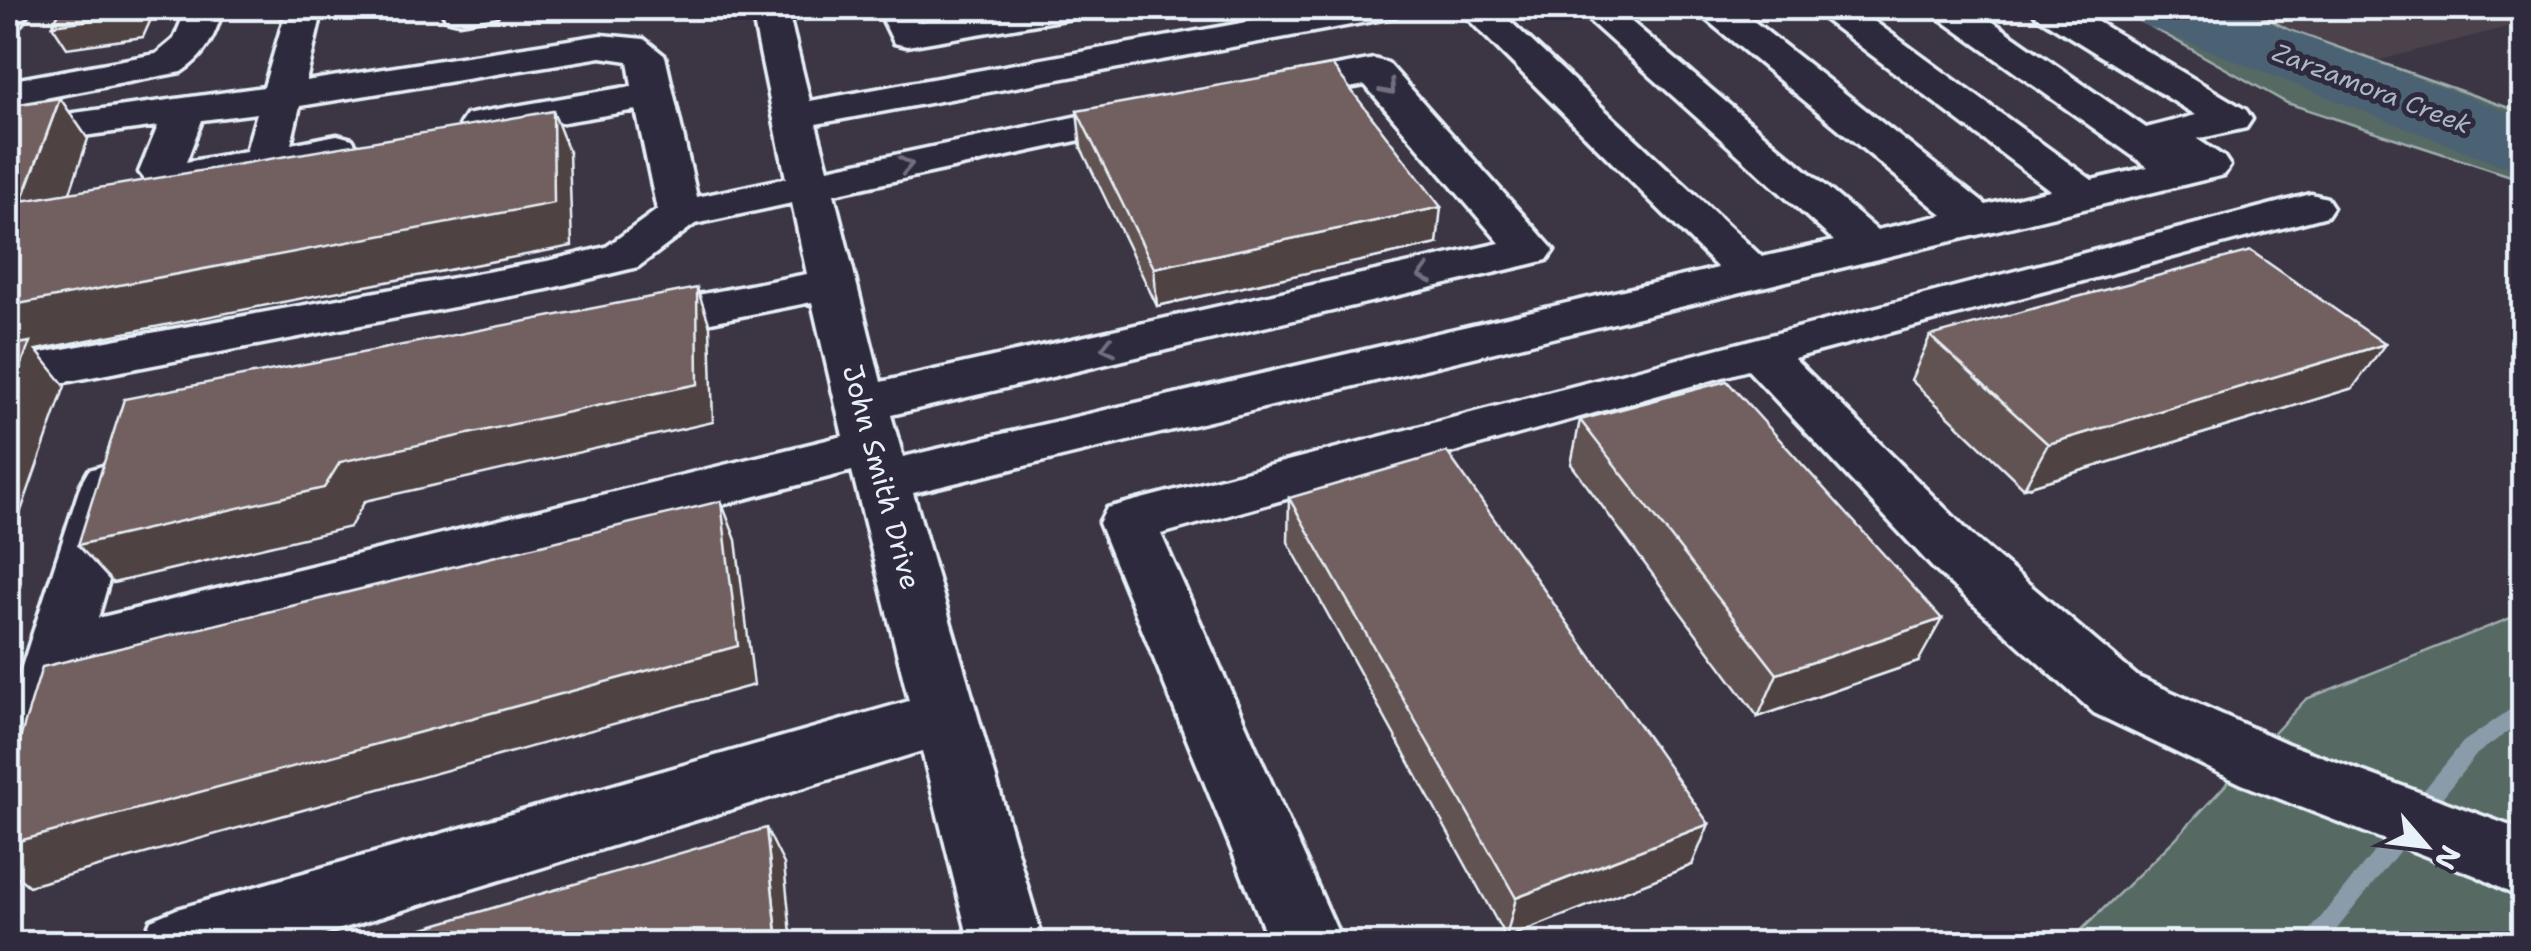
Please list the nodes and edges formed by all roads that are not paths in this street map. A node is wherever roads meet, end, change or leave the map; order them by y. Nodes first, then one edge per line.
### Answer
1 (13, 8) edge
2 (176, 8) edge
3 (205, 8) edge
4 (304, 8) edge
5 (459, 8) edge
6 (482, 8) edge
7 (769, 8) edge
8 (1066, 8) edge
9 (1383, 8) edge
10 (1475, 8) edge
11 (1593, 8) edge
12 (1714, 8) edge
13 (1833, 8) edge
14 (1950, 8) edge
15 (2049, 8) edge
16 (8, 16) edge
17 (901, 21) edge
18 (8, 70) edge
19 (926, 92) junction
20 (8, 93) edge
21 (652, 95) junction
22 (283, 97) junction
23 (186, 110) junction
24 (794, 116) junction
25 (439, 131) edge
26 (8, 134) edge
27 (381, 141) edge
28 (265, 161) junction
29 (2182, 172) junction
30 (810, 186) junction
31 (2084, 195) junction
32 (2310, 208) dead end
33 (680, 214) junction
34 (1978, 220) junction
35 (1868, 246) junction
36 (1752, 274) junction
37 (833, 282) junction
38 (590, 331) edge
39 (1759, 351) junction
40 (8, 376) edge
41 (123, 440) edge
42 (873, 444) junction
43 (57, 654) junction
44 (946, 716) junction
45 (8, 813) edge
46 (2524, 868) edge
47 (177, 944) edge
48 (1007, 944) edge
49 (1307, 944) edge

1 - 16 street
2 - 18 street
3 - 20 street
4 - 22 street
5 - 6 street
7 - 24 street, John Smith Drive
8 - 17 street
9 - 19 street
10 - 36 street
11 - 35 street
12 - 34 street
13 - 31 street
14 - 29 street
15 - 29 street
17 - 19 street
19 - 24 street
21 - 22 street
21 - 25 street
21 - 33 street
22 - 23 street
22 - 28 street
23 - 26 street
23 - 28 street
24 - 30 street, John Smith Drive
27 - 28 street
29 - 31 street
30 - 33 street
30 - 37 street, John Smith Drive
30 -> 42 street
31 - 34 street
32 - 39 street
33 - 40 street
34 - 35 street
35 - 36 street
36 - 42 street
37 - 38 street
37 - 42 street, John Smith Drive
39 - 46 street
39 - 49 street
41 - 43 street
42 - 43 street
42 - 44 street, John Smith Drive
43 - 45 street
44 - 47 street
44 - 48 street, John Smith Drive

